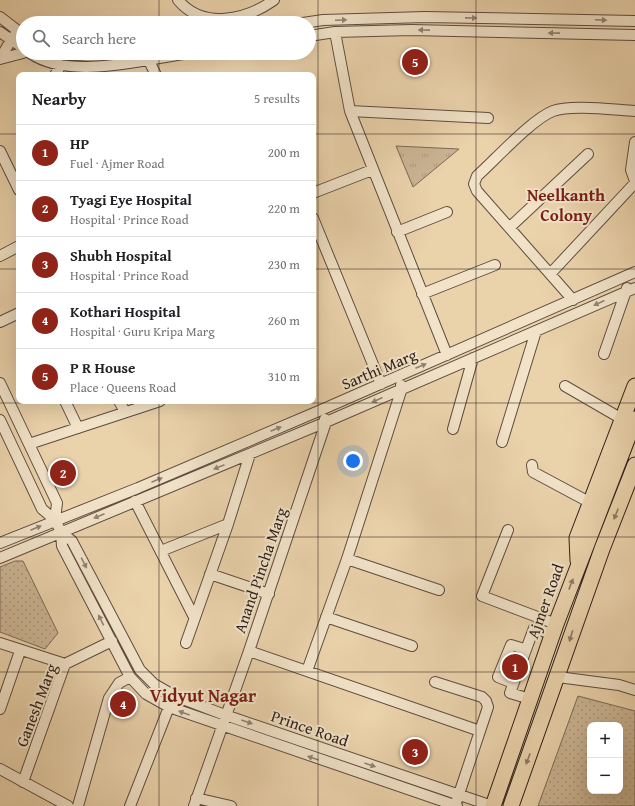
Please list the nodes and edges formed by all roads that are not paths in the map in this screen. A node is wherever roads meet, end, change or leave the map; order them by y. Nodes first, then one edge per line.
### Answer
1 (178, 0) edge
2 (274, 0) edge
3 (199, 16) edge
4 (244, 16) edge
5 (0, 17) edge
6 (316, 21) edge
7 (635, 21) edge
8 (16, 29) edge
9 (0, 32) edge
10 (335, 32) junction
11 (316, 35) edge
12 (635, 35) edge
13 (16, 36) edge
14 (11, 40) junction
15 (16, 43) edge
16 (0, 45) edge
17 (16, 55) edge
18 (0, 59) edge
19 (47, 60) edge
20 (143, 60) edge
21 (148, 60) edge
22 (61, 65) junction
23 (57, 72) edge
24 (154, 72) edge
25 (350, 111) junction
26 (635, 111) edge
27 (488, 118) dead end
28 (635, 142) edge
29 (0, 151) edge
30 (588, 154) dead end
31 (372, 170) junction
32 (635, 182) edge
33 (16, 184) edge
34 (316, 192) edge
35 (447, 212) dead end
36 (316, 225) edge
37 (510, 227) junction
38 (398, 232) junction
39 (16, 248) edge
40 (0, 256) edge
41 (494, 265) dead end
42 (551, 273) junction
43 (632, 273) edge
44 (631, 289) edge
45 (422, 294) junction
46 (573, 300) junction
47 (16, 314) edge
48 (0, 322) edge
49 (536, 331) junction
50 (604, 354) dead end
51 (447, 355) junction
52 (473, 358) junction
53 (397, 377) junction
54 (0, 383) edge
55 (381, 384) junction
56 (565, 386) dead end
57 (635, 386) edge
58 (402, 388) junction
59 (66, 404) edge
60 (121, 404) edge
61 (150, 404) edge
62 (321, 410) junction
63 (125, 412) junction
64 (629, 419) edge
65 (0, 420) edge
66 (326, 422) junction
67 (78, 428) junction
68 (453, 429) dead end
69 (502, 442) dead end
70 (29, 444) junction
71 (235, 447) junction
72 (250, 454) junction
73 (240, 458) junction
74 (532, 465) dead end
75 (634, 473) edge
76 (135, 501) junction
77 (589, 502) junction
78 (55, 520) junction
79 (228, 524) junction
80 (508, 530) dead end
81 (61, 532) junction
82 (0, 543) edge
83 (161, 551) junction
84 (0, 558) edge
85 (347, 559) junction
86 (578, 566) junction
87 (210, 574) junction
88 (439, 590) dead end
89 (268, 594) junction
90 (194, 617) junction
91 (326, 617) junction
92 (534, 628) junction
93 (551, 628) junction
94 (112, 642) junction
95 (0, 643) edge
96 (186, 643) dead end
97 (412, 646) dead end
98 (20, 651) junction
99 (249, 651) junction
100 (65, 664) junction
101 (307, 671) junction
102 (130, 676) junction
103 (558, 677) junction
104 (435, 682) dead end
105 (635, 690) edge
106 (510, 693) junction
107 (526, 698) junction
108 (169, 708) junction
109 (0, 709) edge
110 (225, 715) junction
111 (221, 727) junction
112 (480, 731) junction
113 (0, 769) edge
114 (23, 782) junction
115 (459, 795) junction
116 (195, 802) edge
117 (68, 806) edge
118 (78, 806) edge
119 (130, 806) edge
120 (231, 806) edge
121 (456, 806) edge
122 (489, 806) edge
123 (511, 806) edge

1 - 3 street
2 - 4 street
5 - 8 street
6 -> 7 street
9 - 14 street
10 - 11 street
12 -> 10 street
10 - 25 street
13 - 14 street
14 - 15 street
14 - 16 street
14 - 18 street
17 - 18 street
19 - 22 street
20 - 22 street
21 - 24 street
22 - 23 street
25 - 27 street
25 - 31 street
26 - 37 street
28 - 32 street
29 - 33 street
30 - 37 street
31 - 34 street
31 - 38 street
32 - 42 street
35 - 38 street
36 - 55 street
37 - 42 street
38 - 45 street
39 - 40 street
41 - 45 street
42 - 46 street
43 - 44 street
43 - 46 street, Sarthi Marg
44 -> 49 street
44 - 50 street
45 - 51 street
46 - 51 street, Sarthi Marg
47 - 48 street
49 - 52 street
49 - 69 street
53 -> 51 street, Sarthi Marg
52 - 58 street
52 - 68 street
53 - 55 street, Sarthi Marg
53 - 58 street
54 - 70 street, Prince Road
55 - 62 street, Sarthi Marg
56 - 64 street
57 - 64 highway, Ajmer Road
58 -> 66 street
58 - 85 street
59 - 67 street
60 - 63 street
61 - 63 street
62 - 66 street
71 -> 62 street, Sarthi Marg
63 - 67 street
64 - 77 highway, Ajmer Road
64 - 86 highway
65 - 78 street, Prince Road
66 - 72 street
66 - 89 street, Anand Pincha Marg
67 - 70 street
70 - 78 street, Prince Road
71 - 73 street
78 -> 71 street, Sarthi Marg
72 - 73 street
72 - 79 street
73 -> 76 street
74 - 77 street
75 -> 103 highway
76 -> 81 street
76 - 83 street
77 - 86 highway, Ajmer Road
78 - 81 street, Prince Road
82 -> 78 street, Sarthi Marg
79 - 83 street
79 - 87 street
80 - 93 street
81 - 84 street
94 -> 81 street, Prince Road
81 -> 110 street, Prince Road
83 - 90 street
85 - 88 street
85 - 91 street
93 -> 86 highway, Ajmer Road
87 - 89 street
87 - 90 street
89 - 99 street, Anand Pincha Marg
90 - 96 street
91 - 97 street
91 - 101 street
92 - 93 street
92 - 106 street
92 - 106 street
93 - 107 highway, Ajmer Road
94 - 100 street, Ganesh Marg
94 - 102 street, Prince Road
95 - 98 street
98 - 100 street
98 - 109 street
99 - 101 street
99 - 110 street, Anand Pincha Marg
100 - 114 street, Ganesh Marg
101 - 112 street
102 - 108 street, Prince Road
102 - 118 street
103 - 105 street
103 -> 123 highway
104 - 112 street
106 - 107 street
107 - 122 highway, Ajmer Road
111 -> 108 street, Prince Road
108 - 119 street
110 - 111 street, Anand Pincha Marg
110 -> 115 street, Prince Road
111 - 116 street, Anand Pincha Marg
121 -> 111 street, Prince Road
112 - 115 street
113 - 114 street
114 - 117 street
115 - 121 street
115 - 122 street, Prince Road
116 - 120 street

